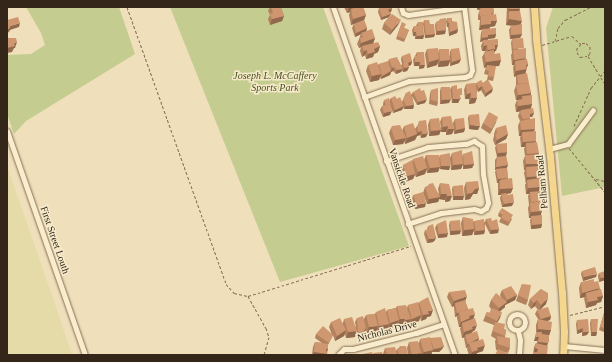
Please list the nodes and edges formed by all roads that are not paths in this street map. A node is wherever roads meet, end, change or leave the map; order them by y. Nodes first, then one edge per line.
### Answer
1 (333, 7) edge
2 (401, 7) edge
3 (464, 7) edge
4 (534, 7) edge
5 (364, 97) junction
6 (593, 110) dead end
7 (7, 131) edge
8 (549, 149) junction
9 (386, 161) junction
10 (408, 224) junction
11 (443, 324) junction
12 (518, 330) dead end
13 (564, 346) junction
14 (605, 350) edge
15 (86, 355) edge
16 (338, 355) edge
17 (455, 355) edge
18 (519, 355) edge
19 (563, 355) edge

1 - 5 street, Vansickle Road
2 - 3 street
3 - 5 street
4 - 8 main road, Pelham Road
5 - 9 street, Vansickle Road
6 - 8 street
7 - 15 street, First Street Louth
8 - 13 main road, Pelham Road
9 - 10 street, Vansickle Road
9 - 10 street
10 - 11 street, Vansickle Road
11 - 16 street, Nicholas Drive
11 - 17 street, Vansickle Road
12 - 18 street
13 - 14 street
13 - 19 main road, Pelham Road

